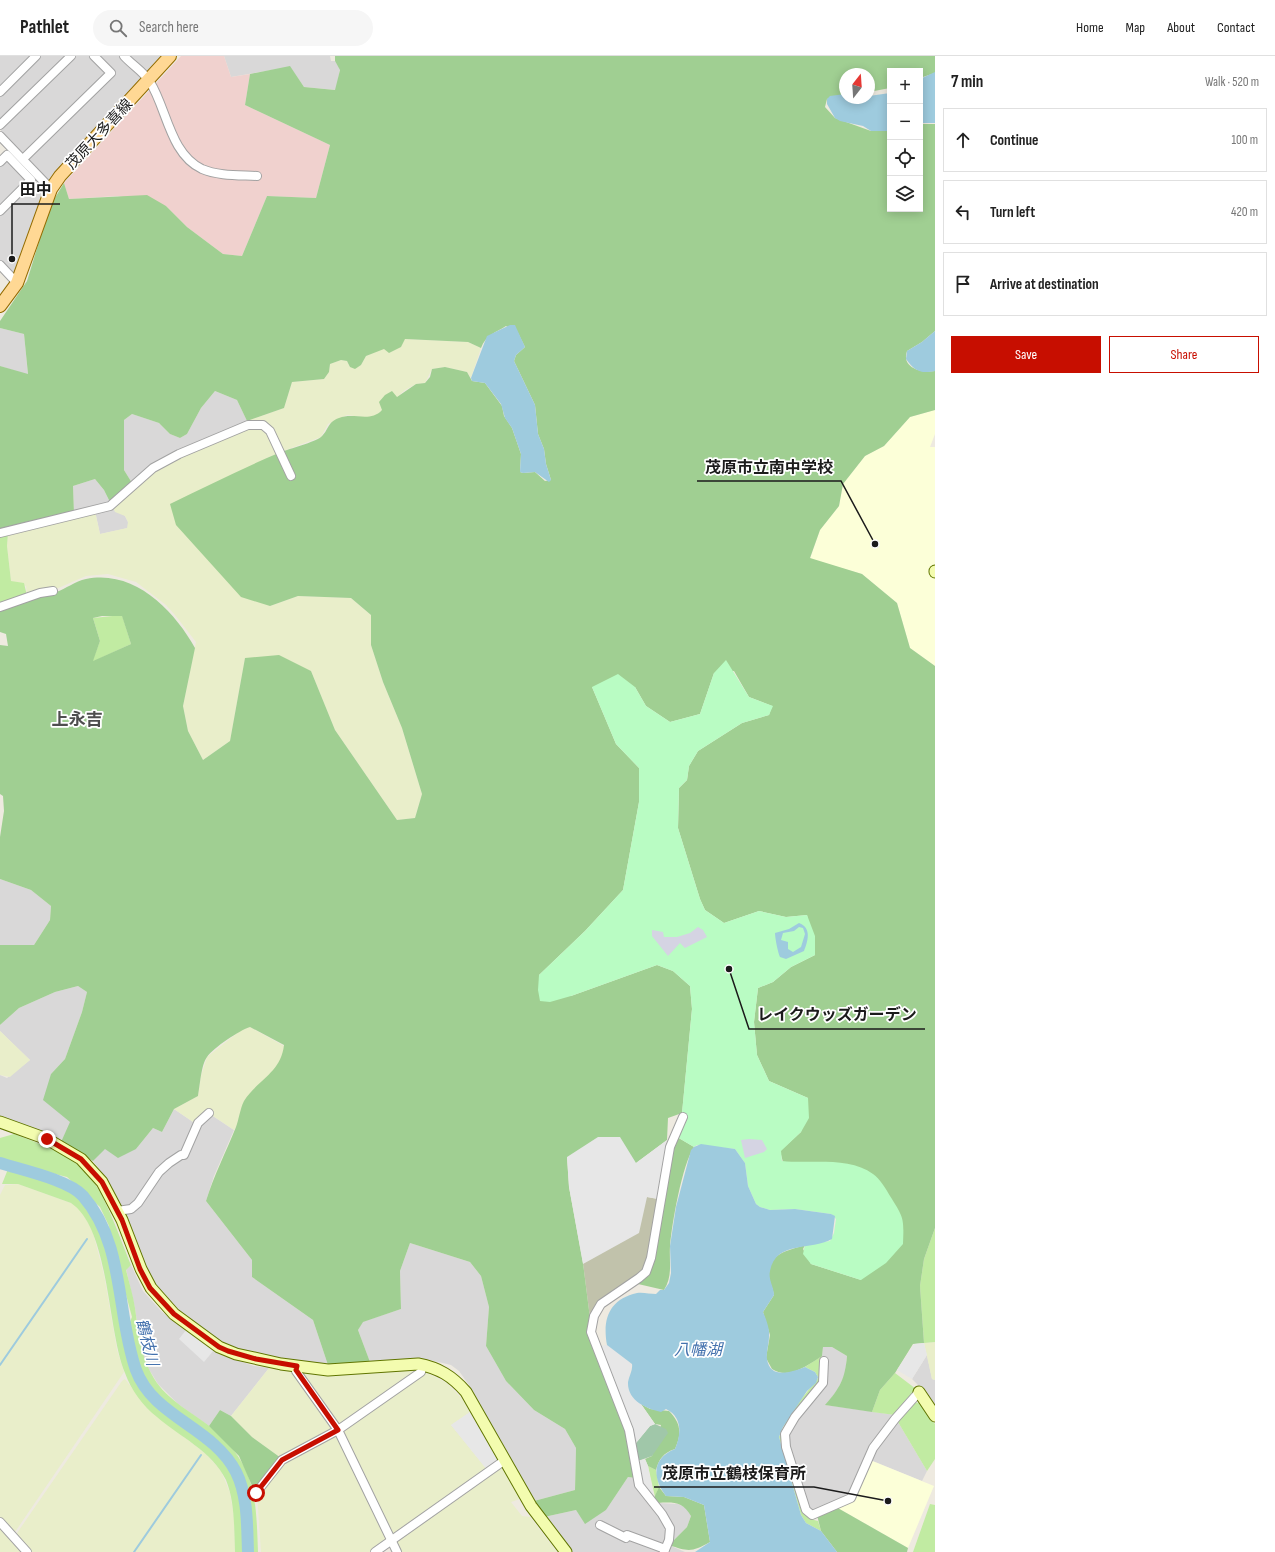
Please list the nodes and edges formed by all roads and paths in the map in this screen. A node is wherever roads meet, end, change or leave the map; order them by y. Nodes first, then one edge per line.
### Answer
1 (36, 56) edge
2 (71, 56) edge
3 (94, 56) edge
4 (170, 56) edge
5 (126, 57) edge
6 (149, 80) junction
7 (0, 92) edge
8 (0, 125) edge
9 (0, 136) edge
10 (24, 159) junction
11 (0, 162) edge
12 (257, 176) dead end
13 (51, 189) junction
14 (0, 211) edge
15 (1, 270) edge
16 (17, 283) junction
17 (0, 306) edge
18 (291, 476) dead end
19 (0, 533) edge
20 (53, 591) dead end
21 (0, 607) edge
22 (209, 1113) dead end
23 (683, 1117) dead end
24 (0, 1122) edge
25 (117, 1211) junction
26 (824, 1361) dead end
27 (423, 1365) junction
28 (297, 1366) junction
29 (919, 1392) joint
30 (935, 1416) edge
31 (338, 1430) junction
32 (505, 1460) junction
33 (256, 1493) dead end
34 (0, 1522) edge
35 (600, 1525) dead end
36 (392, 1540) junction
37 (665, 1550) edge
38 (27, 1552) edge
39 (375, 1552) edge
40 (397, 1552) edge
41 (566, 1552) edge

1 - 7 street
2 - 8 street
3 - 10 street
4 - 6 main road, 茂原大多喜線
5 - 6 street
6 - 12 street
6 - 13 main road, 茂原大多喜線
9 - 10 street
10 - 13 street
11 - 14 street
13 - 16 main road, 茂原大多喜線
15 - 16 street
16 - 17 main road, 茂原大多喜線
18 - 19 street
20 - 21 street
22 - 25 street
23 - 37 street
24 - 25 main road
25 - 28 main road
26 - 29 street
27 - 28 main road
27 - 31 street
27 - 32 main road
28 - 31 street
29 - 30 main road
31 - 33 street
31 - 36 street
32 - 36 street
32 - 41 main road
34 - 38 street
35 - 37 street
36 - 39 street
36 - 40 street

